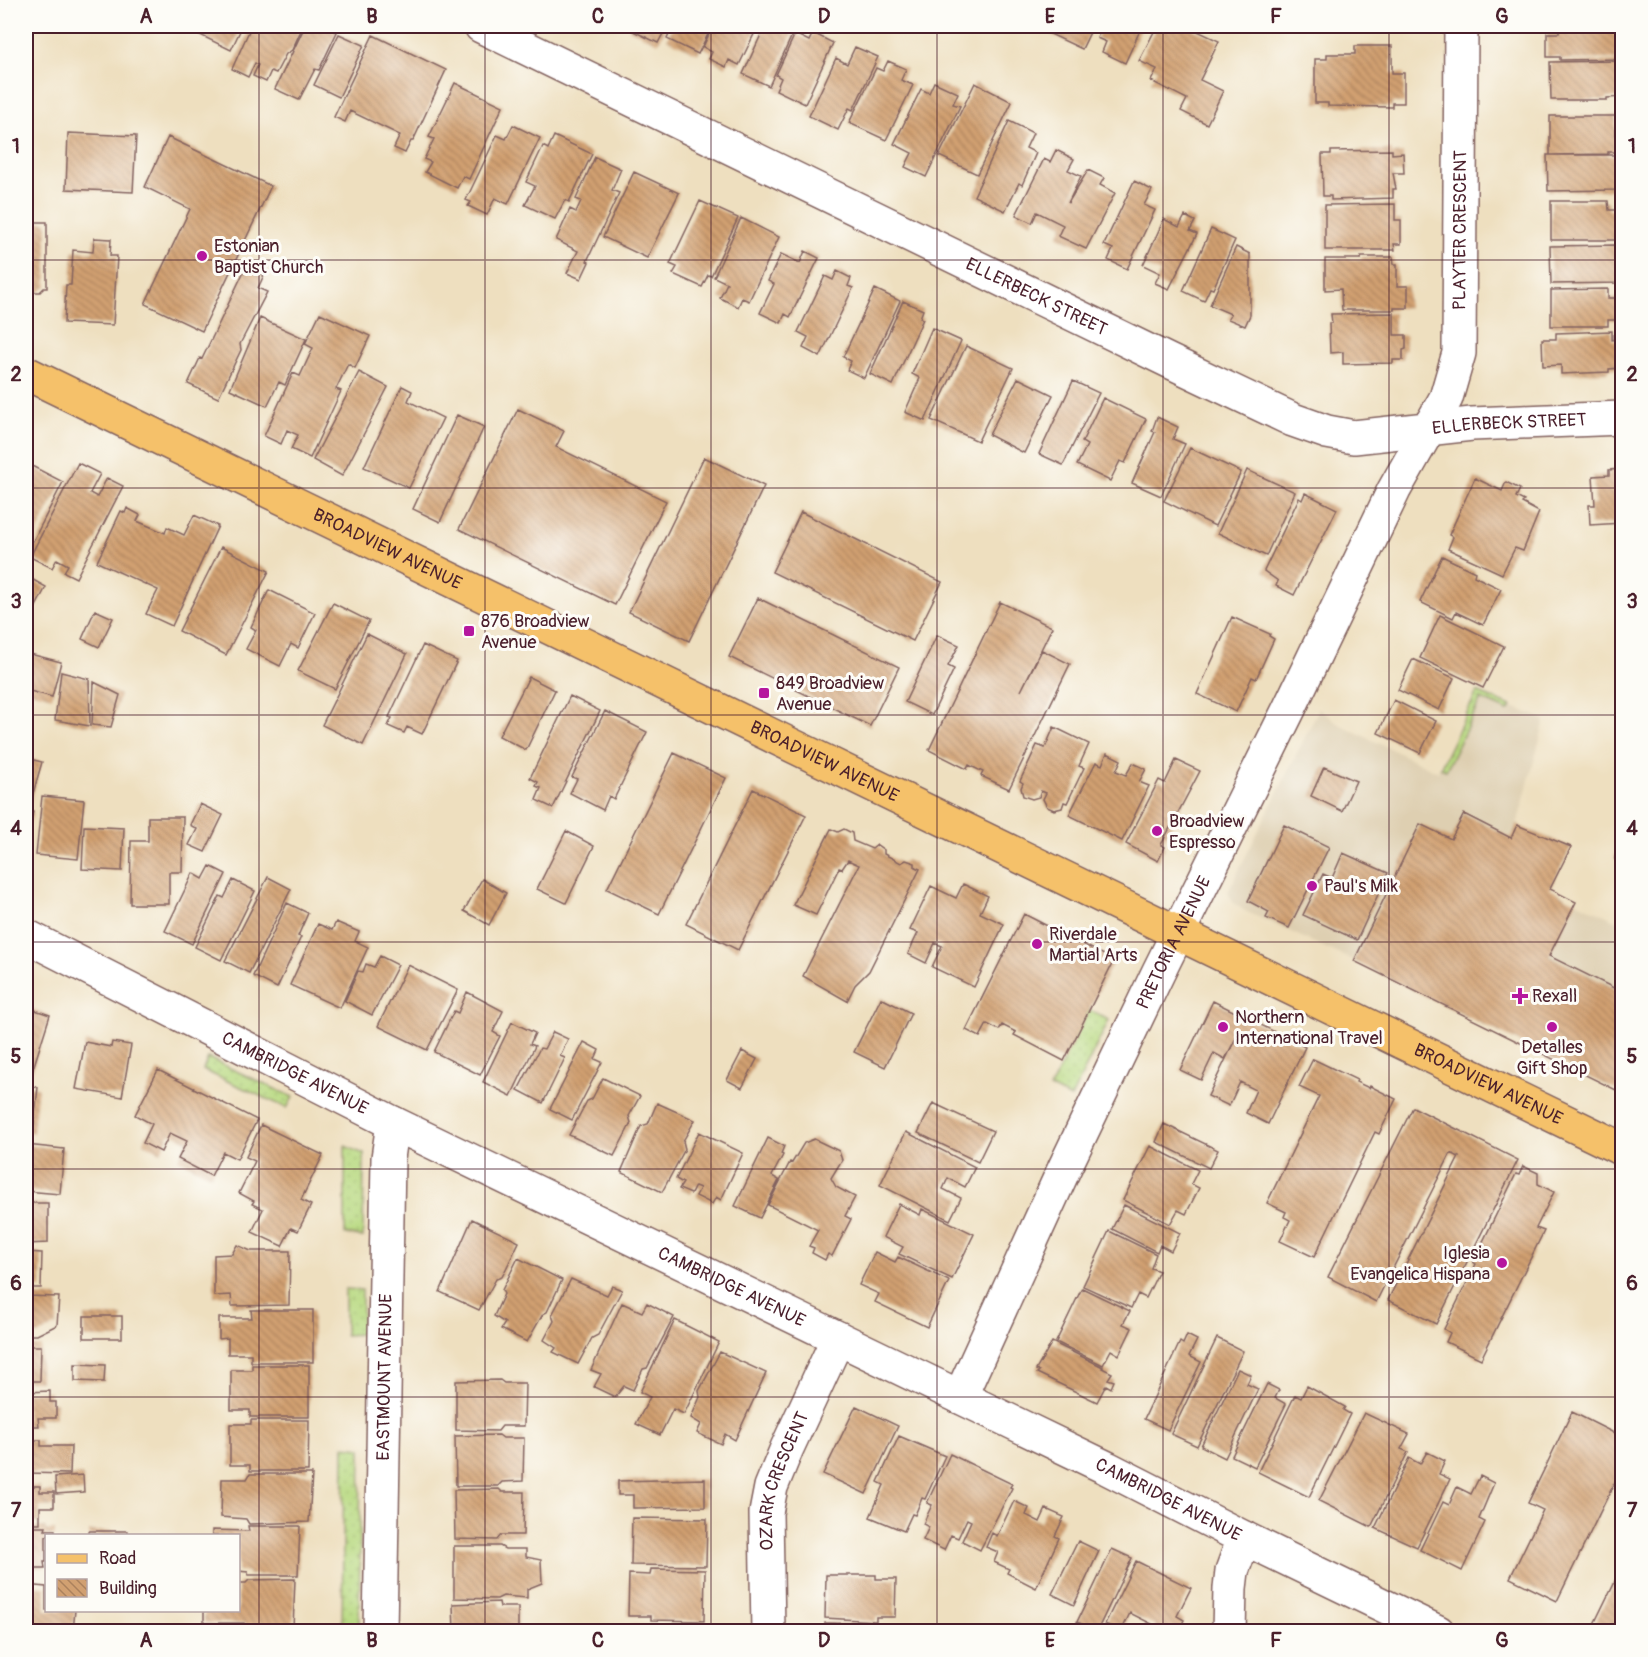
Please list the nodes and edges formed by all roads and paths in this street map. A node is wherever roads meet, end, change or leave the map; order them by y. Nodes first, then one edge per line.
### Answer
1 (481, 26) edge
2 (1461, 26) edge
3 (26, 373) edge
4 (1623, 418) edge
5 (1429, 429) junction
6 (1179, 933) junction
7 (26, 936) edge
8 (393, 1124) junction
9 (1623, 1149) edge
10 (838, 1338) junction
11 (960, 1397) junction
12 (1244, 1538) junction
13 (380, 1632) edge
14 (768, 1632) edge
15 (1229, 1632) edge
16 (1438, 1632) edge

1 - 5 street, ELLERBECK STREET
2 - 5 street, PLAYTER CRESCENT
3 - 6 main road, BROADVIEW AVENUE
4 - 5 street, ELLERBECK STREET
5 - 6 street, PRETORIA AVENUE
6 - 9 main road, BROADVIEW AVENUE
6 - 11 street, PRETORIA AVENUE
7 - 8 street, CAMBRIDGE AVENUE
8 - 10 street, CAMBRIDGE AVENUE
8 - 13 street, EASTMOUNT AVENUE
10 - 11 street, CAMBRIDGE AVENUE
10 - 14 street, OZARK CRESCENT
11 - 12 street, CAMBRIDGE AVENUE
12 - 15 street
12 - 16 street, CAMBRIDGE AVENUE

